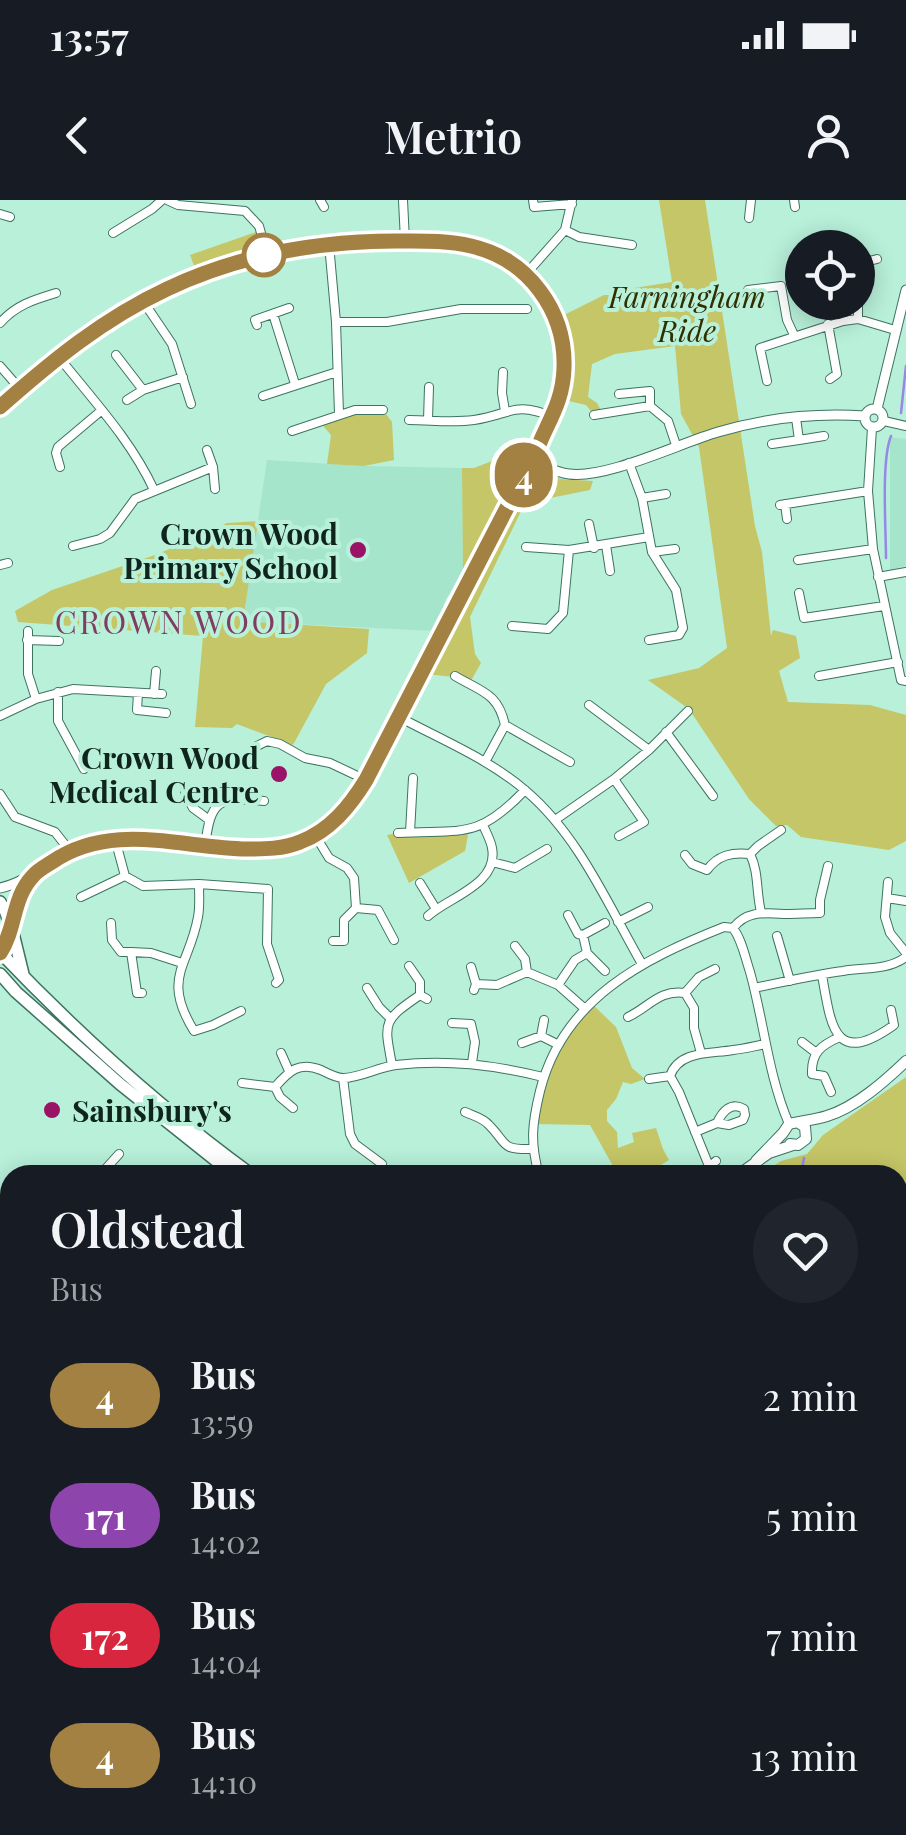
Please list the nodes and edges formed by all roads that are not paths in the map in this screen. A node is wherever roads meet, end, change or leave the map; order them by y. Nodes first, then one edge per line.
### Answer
1 (165, 200) edge
2 (403, 200) edge
3 (533, 200) edge
4 (750, 200) edge
5 (572, 202) edge
6 (748, 218) dead end
7 (565, 230) junction
8 (114, 233) dead end
9 (405, 241) junction
10 (329, 244) junction
11 (632, 245) dead end
12 (266, 254) junction
13 (878, 259) dead end
14 (875, 260) edge
15 (526, 274) junction
16 (748, 290) dead end
17 (906, 290) edge
18 (56, 294) dead end
19 (143, 301) junction
20 (289, 308) dead end
21 (527, 310) dead end
22 (272, 314) junction
23 (852, 320) edge
24 (861, 320) edge
25 (336, 322) junction
26 (0, 323) edge
27 (828, 324) junction
28 (257, 325) dead end
29 (895, 330) junction
30 (794, 335) junction
31 (116, 355) dead end
32 (58, 356) junction
33 (0, 366) edge
34 (337, 372) junction
35 (503, 372) dead end
36 (182, 377) junction
37 (830, 379) dead end
38 (767, 380) dead end
39 (295, 384) junction
40 (429, 388) dead end
41 (20, 389) junction
42 (143, 390) junction
43 (619, 394) dead end
44 (264, 396) dead end
45 (127, 400) dead end
46 (191, 404) dead end
47 (650, 406) junction
48 (0, 407) edge
49 (877, 409) junction
50 (102, 410) junction
51 (383, 410) dead end
52 (505, 411) junction
53 (339, 414) junction
54 (594, 415) dead end
55 (865, 416) junction
56 (554, 417) junction
57 (796, 418) junction
58 (408, 420) dead end
59 (428, 420) junction
60 (884, 421) junction
61 (906, 426) edge
62 (872, 428) junction
63 (292, 431) dead end
64 (824, 436) dead end
65 (799, 440) junction
66 (772, 444) dead end
67 (676, 445) junction
68 (206, 450) dead end
69 (533, 461) junction
70 (629, 463) junction
71 (60, 467) dead end
72 (213, 467) junction
73 (154, 490) junction
74 (215, 490) dead end
75 (868, 491) junction
76 (666, 494) dead end
77 (642, 498) junction
78 (787, 519) dead end
79 (590, 524) dead end
80 (649, 537) junction
81 (606, 544) junction
82 (73, 546) dead end
83 (526, 547) dead end
84 (594, 548) junction
85 (675, 549) dead end
86 (872, 549) junction
87 (570, 550) junction
88 (652, 552) junction
89 (798, 560) dead end
90 (610, 571) dead end
91 (906, 572) edge
92 (878, 577) junction
93 (800, 594) dead end
94 (884, 606) junction
95 (512, 626) dead end
96 (60, 640) dead end
97 (649, 640) dead end
98 (898, 662) junction
99 (156, 671) dead end
100 (455, 676) dead end
101 (819, 676) dead end
102 (906, 681) edge
103 (58, 692) junction
104 (138, 693) junction
105 (36, 700) junction
106 (589, 706) dead end
107 (688, 711) dead end
108 (166, 713) dead end
109 (0, 716) edge
110 (399, 717) junction
111 (505, 726) junction
112 (666, 732) junction
113 (67, 738) junction
114 (56, 743) dead end
115 (253, 748) dead end
116 (649, 750) junction
117 (485, 762) junction
118 (570, 762) dead end
119 (84, 769) dead end
120 (614, 779) junction
121 (366, 780) junction
122 (415, 784) dead end
123 (525, 790) junction
124 (186, 793) dead end
125 (0, 794) edge
126 (713, 796) dead end
127 (264, 801) dead end
128 (208, 819) junction
129 (555, 820) junction
130 (483, 825) junction
131 (782, 830) dead end
132 (410, 832) junction
133 (422, 832) junction
134 (398, 833) dead end
135 (315, 835) junction
136 (619, 836) dead end
137 (115, 839) junction
138 (205, 846) junction
139 (423, 846) dead end
140 (547, 849) dead end
141 (70, 851) junction
142 (750, 854) junction
143 (685, 855) dead end
144 (352, 856) dead end
145 (492, 862) junction
146 (828, 866) dead end
147 (347, 868) junction
148 (34, 875) junction
149 (125, 876) junction
150 (888, 882) dead end
151 (420, 883) dead end
152 (199, 884) junction
153 (281, 887) dead end
154 (0, 888) edge
155 (268, 889) junction
156 (81, 898) dead end
157 (887, 898) junction
158 (906, 901) edge
159 (0, 902) edge
160 (356, 908) junction
161 (648, 908) dead end
162 (760, 912) junction
163 (568, 915) dead end
164 (618, 922) junction
165 (111, 923) dead end
166 (604, 923) dead end
167 (10, 924) junction
168 (733, 928) junction
169 (583, 936) junction
170 (777, 936) dead end
171 (394, 940) dead end
172 (333, 942) dead end
173 (515, 946) dead end
174 (0, 952) edge
175 (131, 952) junction
176 (587, 952) junction
177 (906, 955) edge
178 (182, 963) junction
179 (642, 964) junction
180 (409, 966) dead end
181 (470, 968) dead end
182 (715, 968) dead end
183 (527, 972) junction
184 (605, 972) dead end
185 (0, 974) edge
186 (822, 975) junction
187 (24, 977) junction
188 (291, 978) dead end
189 (790, 981) junction
190 (0, 984) edge
191 (558, 985) junction
192 (367, 988) dead end
193 (754, 988) junction
194 (16, 992) junction
195 (136, 994) dead end
196 (685, 994) junction
197 (584, 1008) junction
198 (242, 1010) dead end
199 (891, 1010) dead end
200 (628, 1017) dead end
201 (390, 1018) junction
202 (544, 1020) dead end
203 (452, 1023) dead end
204 (541, 1036) junction
205 (840, 1037) junction
206 (802, 1042) dead end
207 (522, 1043) dead end
208 (556, 1044) junction
209 (766, 1044) junction
210 (816, 1052) junction
211 (281, 1053) dead end
212 (700, 1053) junction
213 (906, 1061) edge
214 (472, 1062) junction
215 (392, 1065) junction
216 (290, 1070) junction
217 (670, 1076) junction
218 (543, 1077) junction
219 (343, 1078) junction
220 (649, 1080) dead end
221 (242, 1082) dead end
222 (270, 1086) junction
223 (831, 1092) dead end
224 (293, 1108) dead end
225 (466, 1112) dead end
226 (832, 1114) junction
227 (168, 1118) junction
228 (716, 1123) dead end
229 (790, 1127) junction
230 (694, 1132) junction
231 (807, 1134) junction
232 (380, 1143) dead end
233 (793, 1145) junction
234 (532, 1149) junction
235 (119, 1154) dead end
236 (372, 1155) junction
237 (756, 1162) junction
238 (382, 1164) dead end
239 (109, 1165) edge
240 (222, 1165) edge
241 (237, 1165) edge
242 (536, 1165) edge
243 (710, 1165) edge
244 (752, 1165) edge

1 - 8 street
1 - 12 street
2 - 9 street
3 - 5 street
4 - 6 street
5 - 7 street
7 - 11 street
7 - 15 street
9 - 10 street
9 - 15 street
10 - 12 street
10 - 25 street
12 - 19 street
13 - 14 street
15 - 56 street
16 - 30 street
17 - 29 street
18 - 26 street
19 - 32 street
19 - 36 street
20 - 22 street
21 - 25 street
22 - 28 street
22 - 39 street
23 - 27 street
24 - 29 street
25 - 34 street
27 - 30 street
27 - 37 street
29 - 49 street
30 - 38 street
31 - 42 street
32 - 41 street
32 - 50 street
33 - 41 street
34 - 39 street
34 - 53 street
35 - 52 street
36 - 42 street
36 - 46 street
39 - 44 street
40 - 59 street
41 - 48 street
42 - 45 street
43 - 47 street
47 - 54 street
47 - 67 street
49 - 55 street
49 - 60 street
50 - 71 street
50 - 73 street
51 - 53 street
52 - 56 street
52 - 59 street
53 - 63 street
55 - 57 street
55 - 62 street
56 - 69 street
57 - 65 street
57 - 67 street
58 - 59 street
60 - 61 street
60 - 62 street
62 - 75 street
64 - 65 street
65 - 66 street
67 - 70 street
68 - 72 street
69 - 70 street
69 - 110 street
70 - 77 street
72 - 73 street
72 - 74 street
73 - 82 street
75 - 78 street
75 - 86 street
76 - 77 street
77 - 80 street
79 - 84 street
80 - 81 street
80 - 88 street
81 - 84 street
81 - 90 street
83 - 87 street
84 - 87 street
85 - 88 street
86 - 89 street
86 - 92 street
87 - 95 street
88 - 97 street
91 - 92 street
92 - 94 street
93 - 94 street
94 - 98 street
96 - 105 street
98 - 101 street
98 - 102 street
99 - 104 street
100 - 111 street
103 - 104 street
103 - 105 street
103 - 113 street
104 - 108 street
105 - 109 street
106 - 116 street
107 - 112 street
110 - 117 street
110 - 121 street
111 - 117 street
111 - 118 street
112 - 116 street
112 - 126 street
113 - 114 street
113 - 119 street
115 - 121 street
116 - 120 street
117 - 123 street
120 - 129 street
120 - 136 street
121 - 135 street
122 - 132 street
123 - 129 street
123 - 130 street
124 - 128 street
125 - 141 street
127 - 128 street
128 - 138 street
129 - 164 street
130 - 133 street
130 - 145 street
131 - 142 street
132 - 133 street
132 - 134 street
133 - 139 street
135 - 138 street
135 - 147 street
137 - 138 street
137 - 141 street
137 - 149 street
140 - 145 street
141 - 148 street
142 - 143 street
142 - 162 street
144 - 147 street
145 - 151 street
146 - 162 street
147 - 160 street
148 - 154 street
148 - 167 street
149 - 152 street
149 - 156 street
150 - 157 street
152 - 155 street
152 - 178 street
153 - 155 street
155 - 188 street
157 - 158 street
157 - 177 street
159 - 167 highway
160 - 171 street
160 - 172 street
161 - 164 street
162 - 168 street
163 - 169 street
164 - 179 street
165 - 175 street
166 - 169 street
167 - 174 highway
167 - 187 highway
168 - 179 street
168 - 193 street
169 - 176 street
170 - 189 street
173 - 183 street
174 - 187 highway
175 - 178 street
175 - 195 street
176 - 184 street
176 - 191 street
177 - 186 street
178 - 198 street
179 - 197 street
180 - 201 street
181 - 183 street
182 - 196 street
183 - 191 street
185 - 194 highway
186 - 189 street
186 - 205 street
187 - 227 highway
189 - 193 street
190 - 194 highway
191 - 197 street
192 - 201 street
193 - 209 street
194 - 227 highway
196 - 200 street
196 - 212 street
197 - 208 street
199 - 205 street
201 - 215 street
202 - 204 street
203 - 214 street
204 - 207 street
204 - 208 street
205 - 210 street
206 - 210 street
208 - 218 street
209 - 212 street
209 - 229 street
210 - 223 street
211 - 216 street
212 - 217 street
213 - 226 main road
214 - 215 street
214 - 218 street
215 - 219 street
216 - 219 street
216 - 222 street
217 - 220 street
217 - 230 street
218 - 234 street
219 - 236 street
221 - 222 street
222 - 224 street
225 - 234 street
226 - 229 main road
226 - 231 main road
227 - 240 highway
227 - 241 highway
228 - 230 street
229 - 231 main road
229 - 233 main road
229 - 237 main road
230 - 243 street
231 - 233 main road
232 - 236 street
233 - 237 main road
234 - 242 street
235 - 239 street
236 - 238 street
237 - 244 main road

